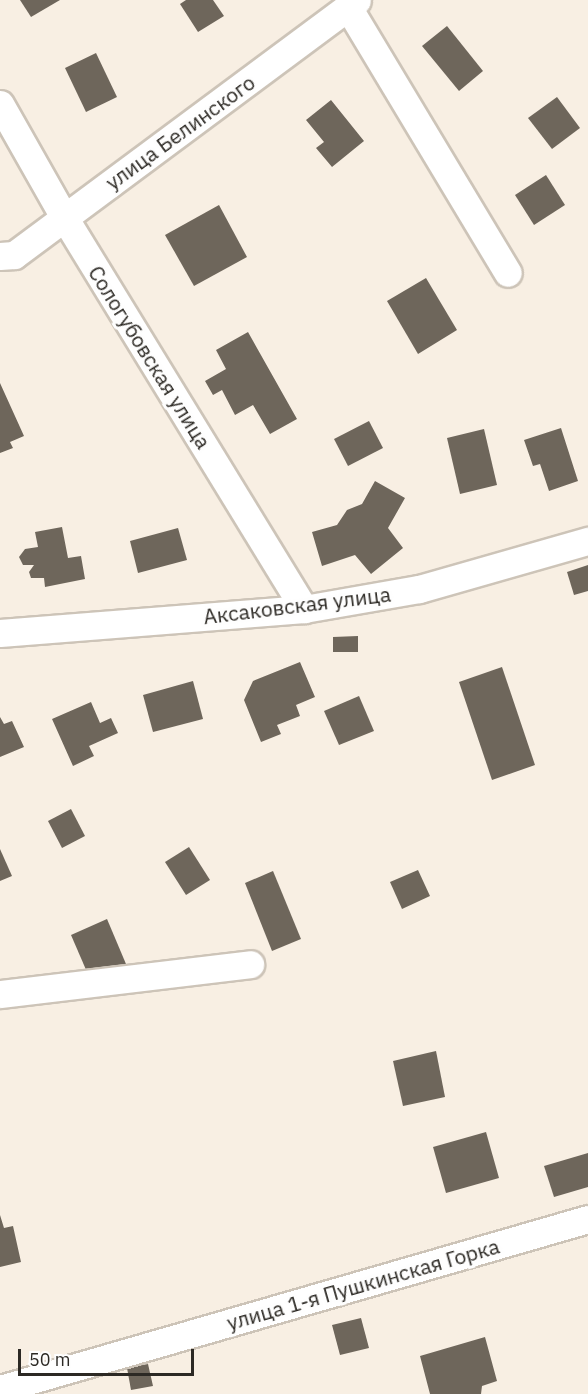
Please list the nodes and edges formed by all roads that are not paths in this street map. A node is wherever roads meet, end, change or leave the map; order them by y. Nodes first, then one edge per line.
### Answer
1 (353, 4) edge
2 (0, 104) edge
3 (64, 217) junction
4 (0, 256) edge
5 (508, 273) dead end
6 (588, 541) edge
7 (304, 609) junction
8 (0, 633) edge
9 (250, 964) dead end
10 (2, 991) edge
11 (588, 1219) edge
12 (0, 1389) edge

1 - 3 street, улица Белинского
1 - 5 street
2 - 3 street, Сологубовская улица
3 - 4 street, улица Белинского
3 - 7 street, Сологубовская улица
6 - 7 street, Аксаковская улица
7 - 8 street, Аксаковская улица
9 - 10 street
11 - 12 street, улица 1-я Пушкинская Горка

